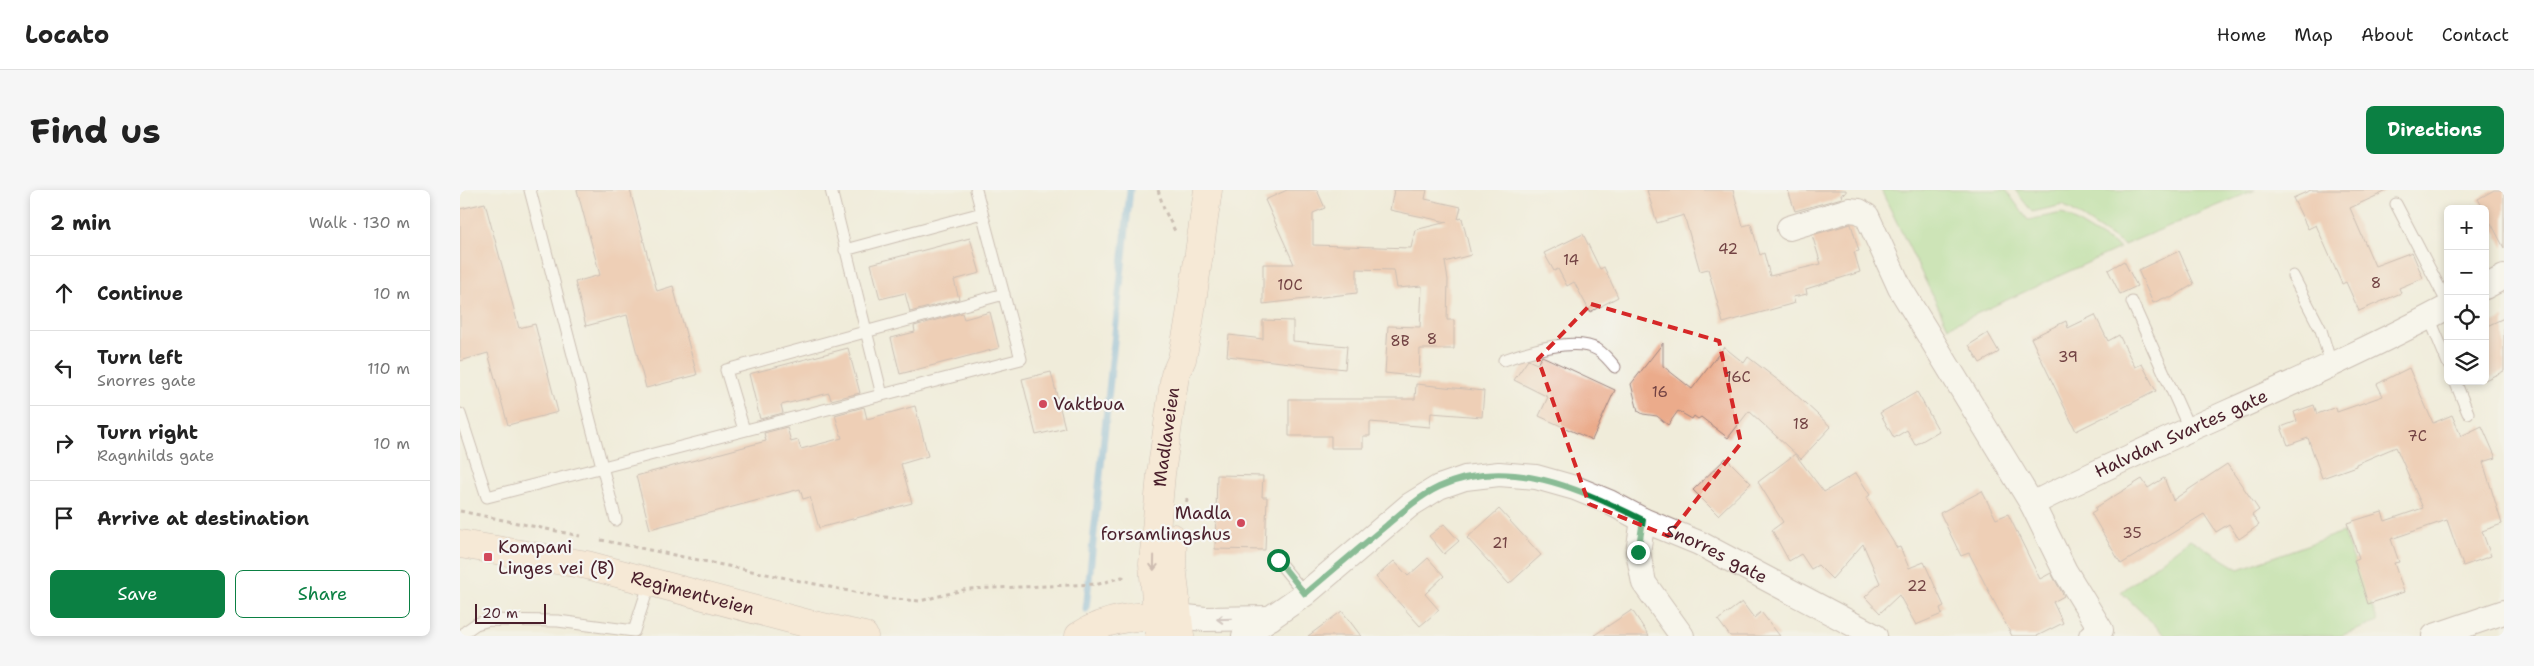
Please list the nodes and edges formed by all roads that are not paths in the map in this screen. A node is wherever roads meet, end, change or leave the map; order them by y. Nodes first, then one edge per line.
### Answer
1 (530, 190) edge
2 (830, 190) edge
3 (976, 190) edge
4 (1208, 190) edge
5 (2396, 204) dead end
6 (982, 213) junction
7 (1789, 228) dead end
8 (845, 250) junction
9 (2293, 276) dead end
10 (2504, 278) edge
11 (2489, 285) edge
12 (1004, 294) junction
13 (2132, 302) dead end
14 (2441, 309) edge
15 (866, 332) junction
16 (2445, 340) edge
17 (1504, 360) dead end
18 (2331, 364) junction
19 (1615, 367) dead end
20 (2457, 385) edge
21 (882, 395) junction
22 (2468, 413) dead end
23 (460, 414) edge
24 (2189, 428) junction
25 (744, 430) junction
26 (603, 467) junction
27 (2032, 504) junction
28 (616, 520) dead end
29 (1643, 520) junction
30 (460, 544) edge
31 (1278, 560) dead end
32 (650, 582) junction
33 (1305, 594) junction
34 (2504, 612) edge
35 (1168, 626) edge
36 (1274, 627) edge
37 (807, 630) edge
38 (1093, 633) edge
39 (633, 634) edge
40 (2101, 634) edge
41 (463, 636) edge
42 (864, 636) edge
43 (1244, 636) edge
44 (1682, 636) edge
45 (1875, 636) edge
46 (2434, 636) edge

1 - 26 lane
2 - 8 lane
3 - 6 lane
4 - 35 main road, Madlaveien
5 - 14 lane
6 - 8 lane
6 - 12 lane
7 - 27 street
8 - 15 lane
9 - 18 lane
10 - 11 street
12 - 15 lane
12 - 21 lane
13 - 24 lane
14 - 16 lane
14 - 18 street, Halvdan Svartes gate
15 - 21 lane
15 - 25 lane
17 - 19 lane
18 - 24 street, Halvdan Svartes gate
20 - 22 lane
21 - 25 lane
23 - 26 lane
24 - 27 street, Halvdan Svartes gate
25 - 26 lane
26 - 28 lane
27 - 40 street
29 - 33 street, Snorres gate
29 - 44 street
29 - 45 street, Snorres gate
30 - 32 main road, Regimentveien
31 - 33 lane
32 - 37 main road, Regimentveien
32 - 39 lane
33 - 36 street, Snorres gate
34 - 46 street
36 -> 35 street
35 - 38 main road
36 - 43 street, Snorres gate
37 - 42 main road, Regimentveien
39 - 41 lane

